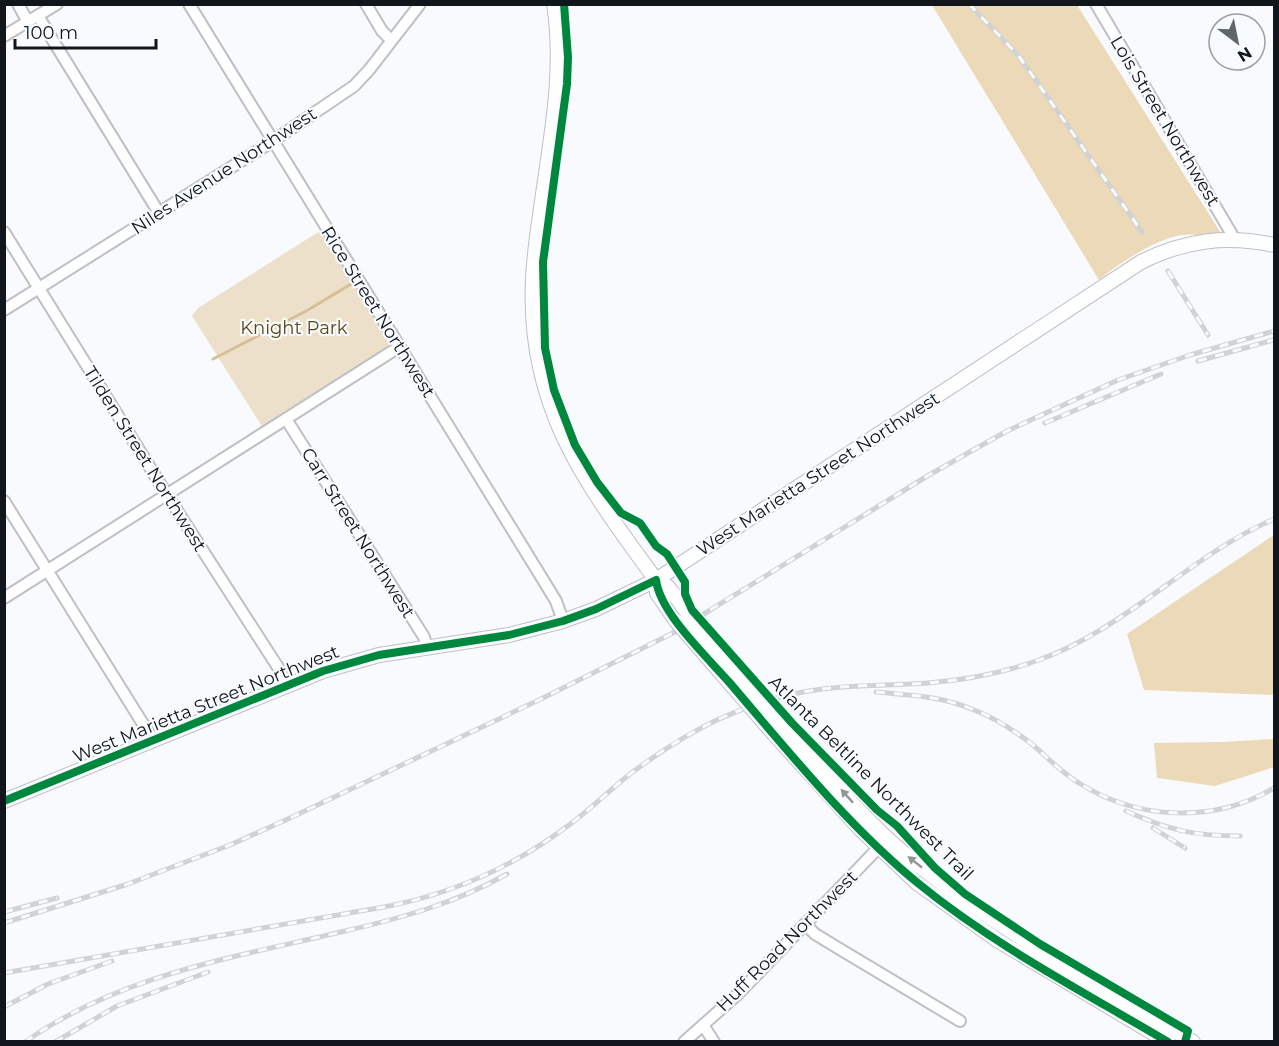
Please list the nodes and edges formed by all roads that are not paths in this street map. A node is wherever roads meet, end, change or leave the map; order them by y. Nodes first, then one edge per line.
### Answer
1 (18, 4) edge
2 (57, 4) edge
3 (189, 4) edge
4 (366, 4) edge
5 (420, 4) edge
6 (554, 4) edge
7 (1096, 4) edge
8 (38, 16) junction
9 (28, 22) junction
10 (4, 36) edge
11 (391, 39) junction
12 (273, 141) junction
13 (159, 213) junction
14 (4, 232) edge
15 (1234, 238) junction
16 (1275, 245) edge
17 (40, 288) junction
18 (4, 310) edge
19 (399, 347) junction
20 (286, 419) junction
21 (167, 495) junction
22 (4, 501) edge
23 (47, 571) junction
24 (656, 580) junction
25 (4, 598) edge
26 (563, 621) junction
27 (427, 648) junction
28 (286, 686) junction
29 (153, 740) junction
30 (4, 801) edge
31 (883, 843) junction
32 (805, 924) junction
33 (960, 1021) dead end
34 (703, 1025) junction
35 (684, 1041) edge
36 (714, 1041) edge
37 (1168, 1041) edge
38 (1193, 1041) edge

1 - 9 street
2 - 8 street
3 - 12 street, Rice Street Northwest
4 - 11 street
5 - 11 street, Niles Avenue Northwest
6 - 24 main road
7 - 15 street, Lois Street Northwest
8 - 9 street
8 - 13 street
9 - 10 street
11 - 12 street, Niles Avenue Northwest
12 - 13 street, Niles Avenue Northwest
12 - 19 street, Rice Street Northwest
13 - 17 street, Niles Avenue Northwest
14 - 17 street, Tilden Street Northwest
15 - 16 main road, West Marietta Street Northwest
15 - 24 main road, West Marietta Street Northwest
17 - 18 street, Niles Avenue Northwest
17 - 21 street, Tilden Street Northwest
19 - 20 street
19 - 26 street, Rice Street Northwest
20 - 21 street
20 - 27 street, Carr Street Northwest
21 - 23 street
21 - 28 street, Tilden Street Northwest
22 - 23 street
23 - 25 street
23 - 29 street
24 - 26 main road, West Marietta Street Northwest
24 - 31 main road, bridge
26 - 27 main road, West Marietta Street Northwest
27 - 28 main road, West Marietta Street Northwest
28 - 29 main road, West Marietta Street Northwest
29 - 30 main road, West Marietta Street Northwest
31 - 32 street, Huff Road Northwest
31 - 37 main road
38 -> 31 main road
32 - 33 street
32 - 34 street, Huff Road Northwest
34 - 35 street, Huff Road Northwest
34 - 36 street

